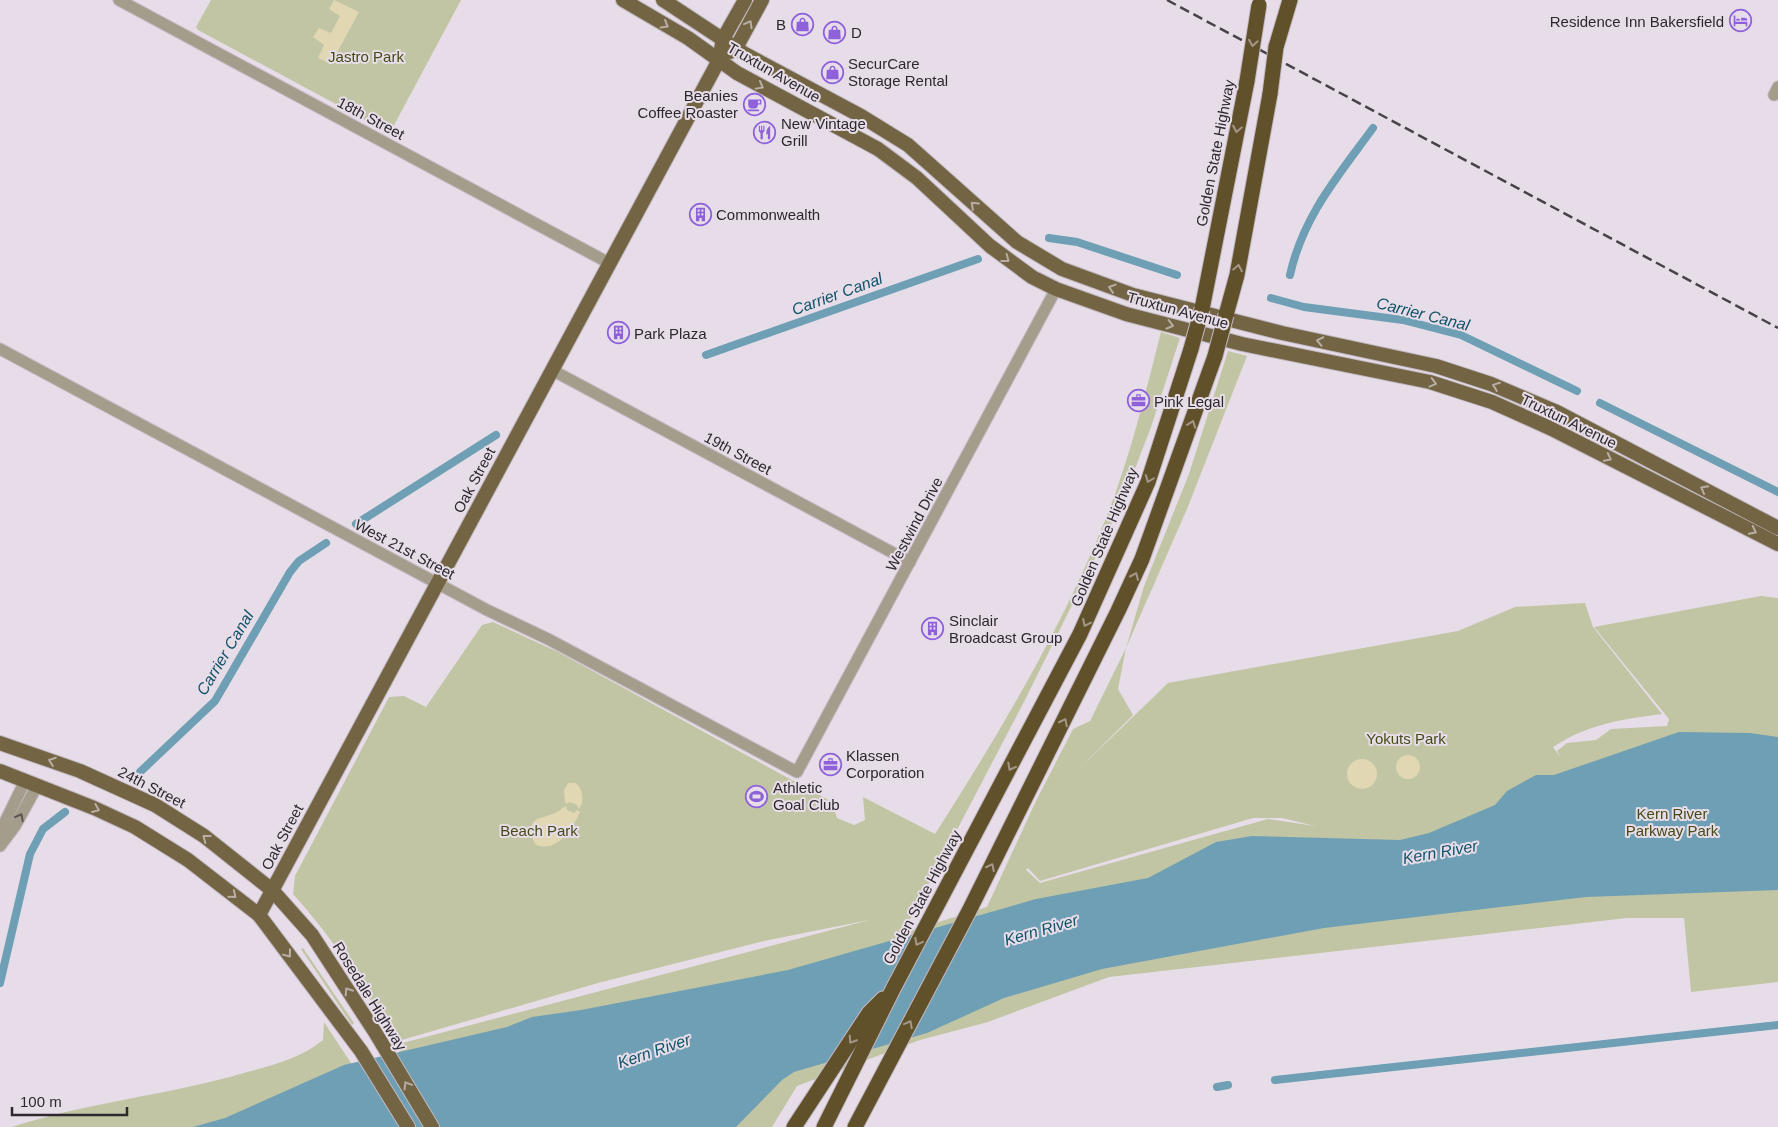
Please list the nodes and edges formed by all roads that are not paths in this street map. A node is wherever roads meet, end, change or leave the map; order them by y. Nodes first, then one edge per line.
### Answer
1 (119, 0) edge
2 (623, 0) edge
3 (663, 0) edge
4 (745, 0) edge
5 (762, 0) edge
6 (1283, 0) edge
7 (1290, 0) edge
8 (1259, 2) edge
9 (723, 39) junction
10 (1276, 47) junction
11 (736, 48) junction
12 (719, 60) junction
13 (878, 149) junction
14 (1002, 231) junction
15 (609, 263) junction
16 (1056, 289) junction
17 (0, 349) edge
18 (1334, 362) junction
19 (1436, 366) junction
20 (552, 370) junction
21 (1778, 528) edge
22 (1778, 544) edge
23 (910, 562) junction
24 (437, 584) junction
25 (0, 743) edge
26 (0, 771) edge
27 (797, 772) joint
28 (31, 783) junction
29 (2, 820) edge
30 (0, 832) edge
31 (0, 846) edge
32 (272, 890) junction
33 (258, 915) junction
34 (893, 989) junction
35 (886, 1067) junction
36 (408, 1127) edge
37 (432, 1127) edge
38 (794, 1127) edge
39 (824, 1127) edge
40 (855, 1127) edge
41 (865, 1127) edge

1 - 15 street, 18th Street
2 -> 12 main road, Truxtun Avenue
3 - 9 main road, Truxtun Avenue
4 - 9 main road, Oak Street
11 -> 5 main road, Oak Street
6 - 10 highway
7 - 10 highway
8 -> 34 highway, Golden State Highway, bridge
9 - 11 main road, Truxtun Avenue
9 - 12 main road, Oak Street
35 -> 10 highway, bridge
11 - 12 main road, Oak Street
14 -> 11 main road, Truxtun Avenue
12 -> 13 main road, Truxtun Avenue
12 - 15 main road, Oak Street
13 - 14 main road
13 -> 16 main road, Truxtun Avenue
19 -> 14 main road, Truxtun Avenue
15 - 20 main road, Oak Street
16 -> 18 main road, Truxtun Avenue
16 - 23 street, Westwind Drive
17 - 24 street, West 21st Street
18 - 19 main road
18 -> 22 main road, Truxtun Avenue
21 -> 19 main road, Truxtun Avenue
20 - 23 street, 19th Street
20 - 24 main road, Oak Street
23 - 27 street, Westwind Drive
24 - 27 street, West 21st Street
24 - 32 main road, Oak Street
32 -> 25 main road, 24th Street
26 - 28 main road
28 - 29 street
31 -> 28 street
28 -> 33 main road
29 - 30 street
32 - 33 main road, Oak Street
37 -> 32 main road, Rosedale Highway
33 -> 36 main road
34 -> 38 highway
34 - 39 highway, Golden State Highway
35 - 40 highway
35 - 41 highway

